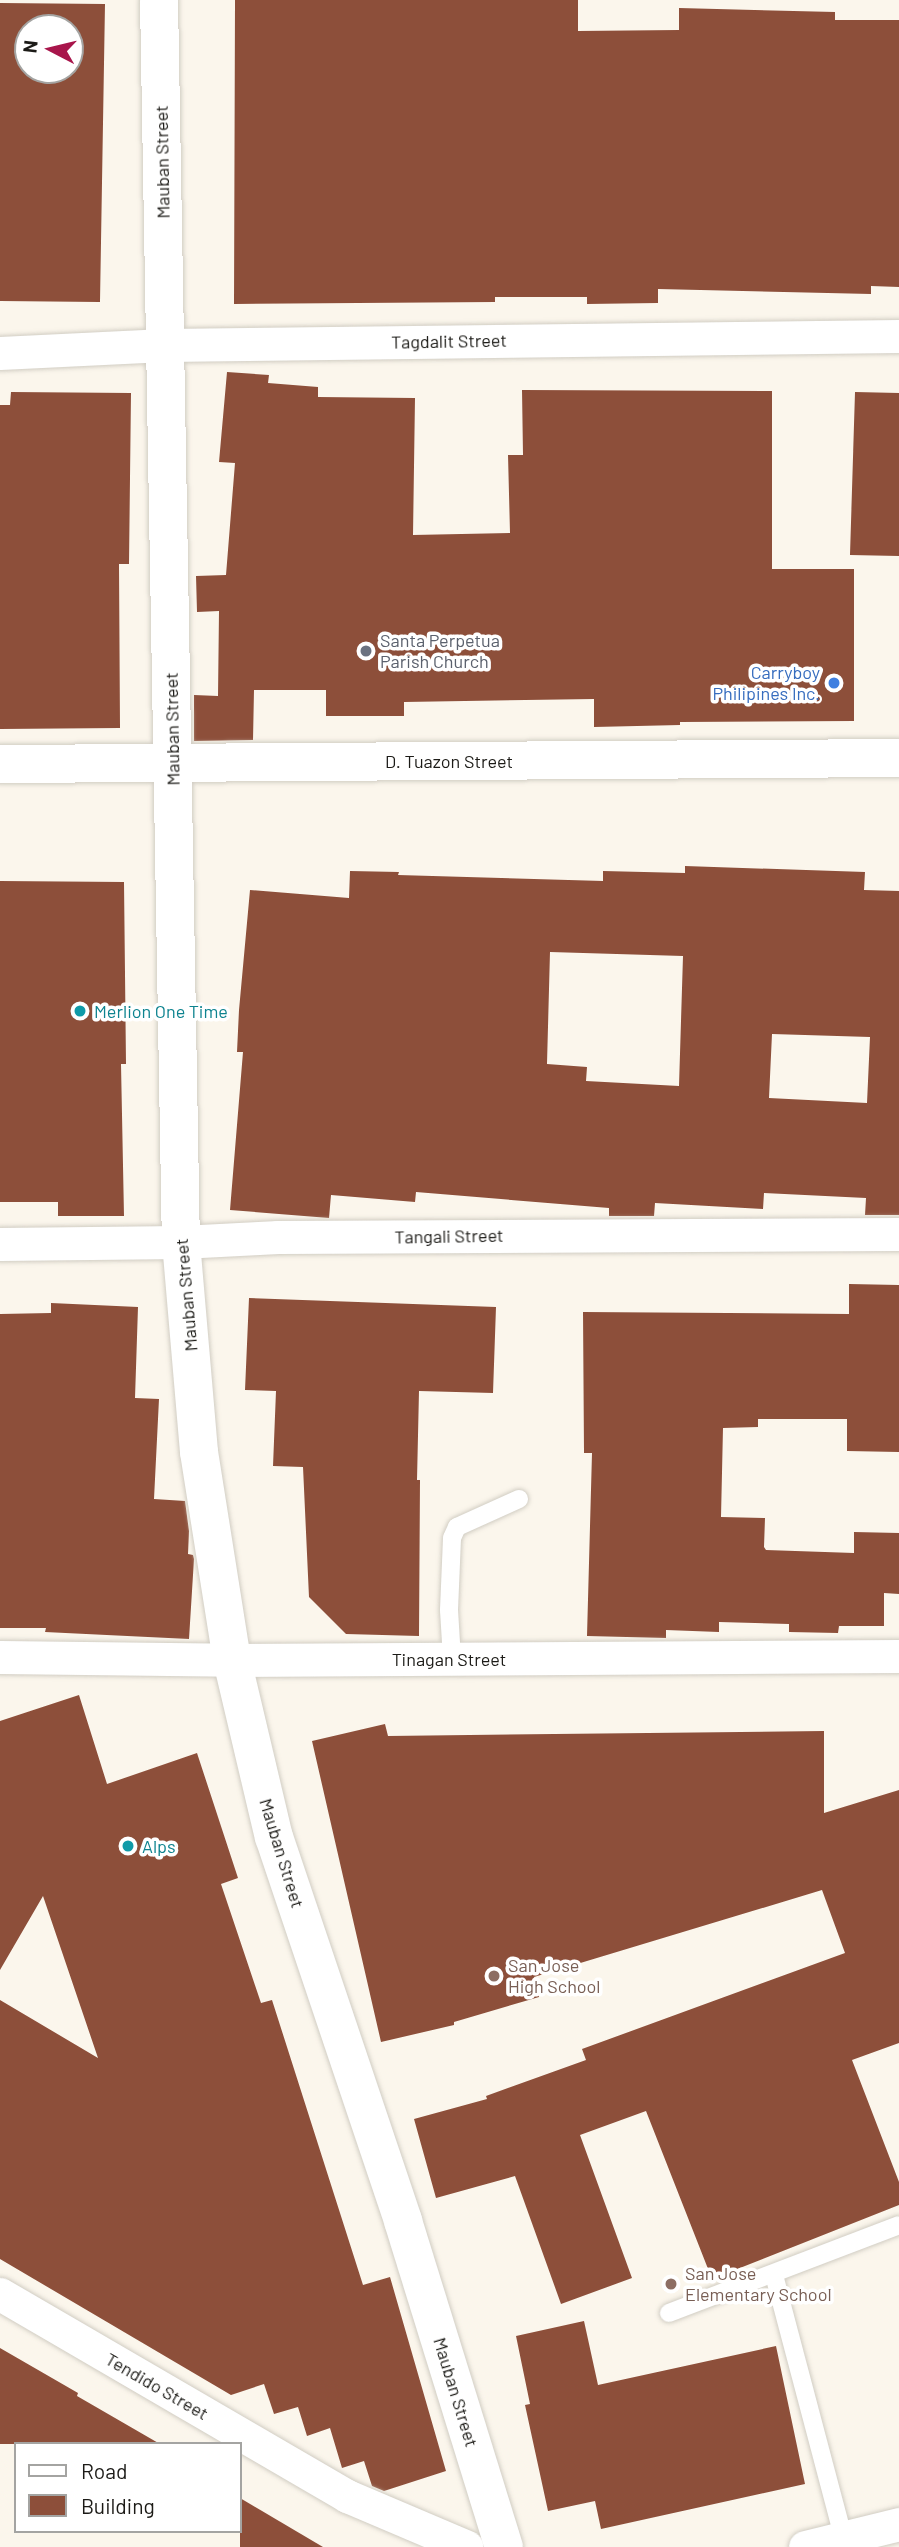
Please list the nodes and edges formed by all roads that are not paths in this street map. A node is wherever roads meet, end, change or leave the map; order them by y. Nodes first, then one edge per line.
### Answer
1 (159, 0) edge
2 (899, 336) edge
3 (165, 345) junction
4 (0, 353) edge
5 (899, 758) edge
6 (173, 763) junction
7 (0, 764) edge
8 (899, 1234) edge
9 (181, 1242) junction
10 (0, 1244) edge
11 (519, 1499) dead end
12 (899, 1656) edge
13 (0, 1657) edge
14 (452, 1659) junction
15 (232, 1660) junction
16 (899, 2225) edge
17 (774, 2275) junction
18 (0, 2294) edge
19 (669, 2313) dead end
20 (899, 2524) edge
21 (844, 2540) junction
22 (467, 2547) edge
23 (504, 2547) edge
24 (805, 2547) edge

1 - 3 street, Mauban Street
2 - 3 street, Tagdalit Street
3 - 4 street, Tagdalit Street
3 - 6 street, Mauban Street
5 - 6 street, D. Tuazon Street
6 - 7 street, D. Tuazon Street
6 - 9 street, Mauban Street
8 - 9 street, Tangali Street
9 - 10 street, Tangali Street
9 - 15 street, Mauban Street
11 - 14 lane
12 - 14 street, Tinagan Street
13 - 15 street, Tinagan Street
14 - 15 street, Tinagan Street
15 - 23 street, Mauban Street
16 - 17 lane
17 - 19 lane
17 - 21 lane
18 - 22 street, Tendido Street
20 - 21 street
21 - 24 street

